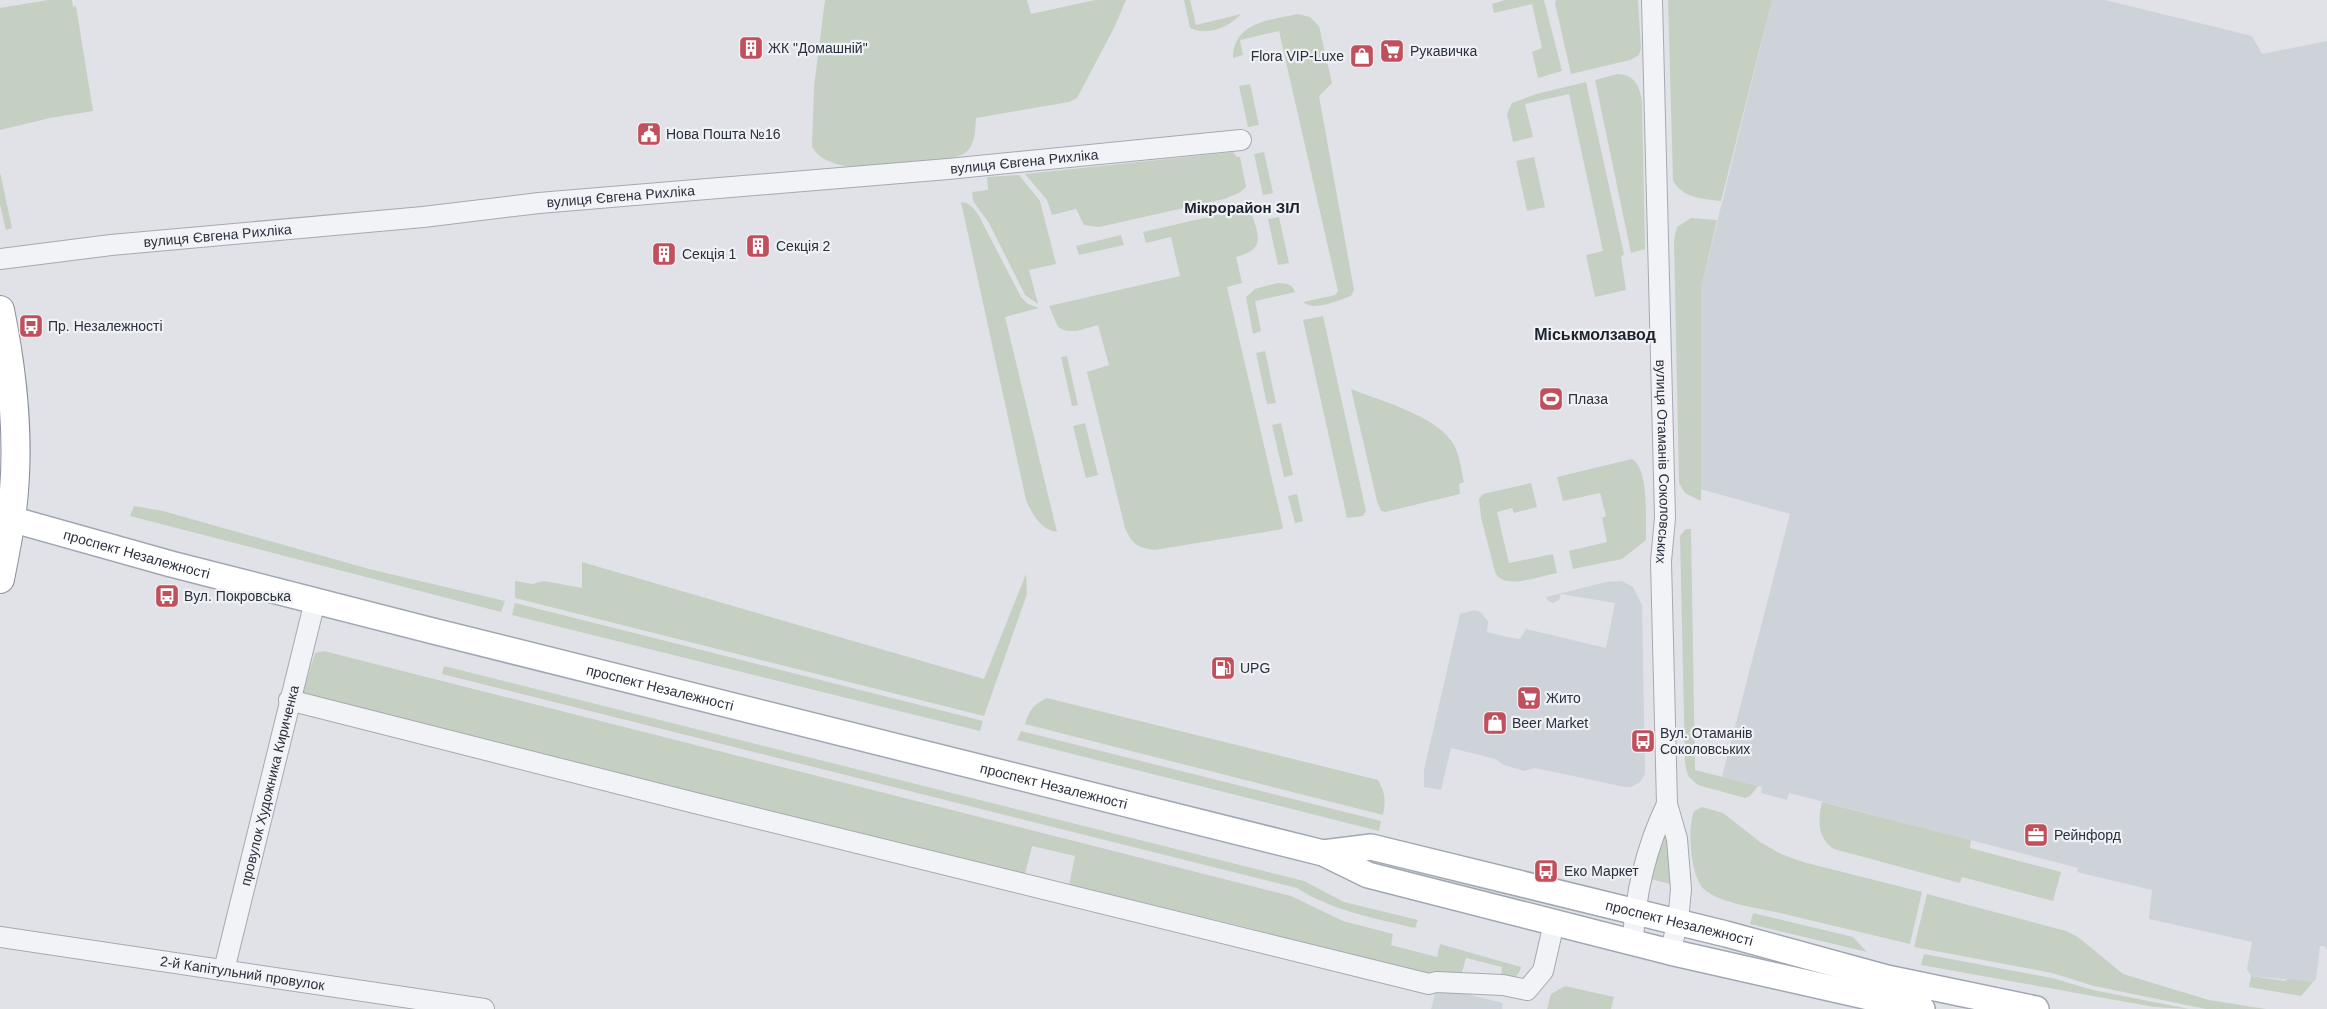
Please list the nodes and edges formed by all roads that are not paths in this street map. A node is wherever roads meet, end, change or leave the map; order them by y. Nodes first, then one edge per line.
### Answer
1 (1652, 0) edge
2 (1241, 140) dead end
3 (0, 259) edge
4 (0, 310) edge
5 (6, 518) edge
6 (0, 578) edge
7 (315, 601) junction
8 (290, 700) junction
9 (1667, 804) junction
10 (1323, 853) junction
11 (1634, 912) junction
12 (1678, 922) junction
13 (1554, 923) junction
14 (0, 937) edge
15 (1633, 942) junction
16 (1670, 952) junction
17 (224, 970) junction
18 (484, 1009) edge
19 (1922, 1009) edge
20 (2036, 1009) edge

1 - 9 street, вулиця Отаманів Соколовських
2 - 3 street, вулиця Євгена Рихліка
4 - 5 highway
5 - 6 highway
5 - 7 main road, проспект Незалежності
7 - 8 street, провулок Художника Кириченка
7 - 10 main road, проспект Незалежності
8 - 13 street
8 - 17 street, провулок Художника Кириченка
9 - 11 street, вулиця Отаманів Соколовських
9 - 12 street, вулиця Отаманів Соколовських
10 - 11 main road, проспект Незалежності
10 - 13 main road, проспект Незалежності
11 - 12 main road, проспект Незалежності
11 - 15 street, вулиця Отаманів Соколовських
12 - 16 street, вулиця Отаманів Соколовських
12 - 20 main road, проспект Незалежності
13 - 15 main road, проспект Незалежності
14 - 17 street, 2-й Капітульний провулок
15 - 16 main road, проспект Незалежності
16 - 19 main road, проспект Незалежності
17 - 18 street, 2-й Капітульний провулок

